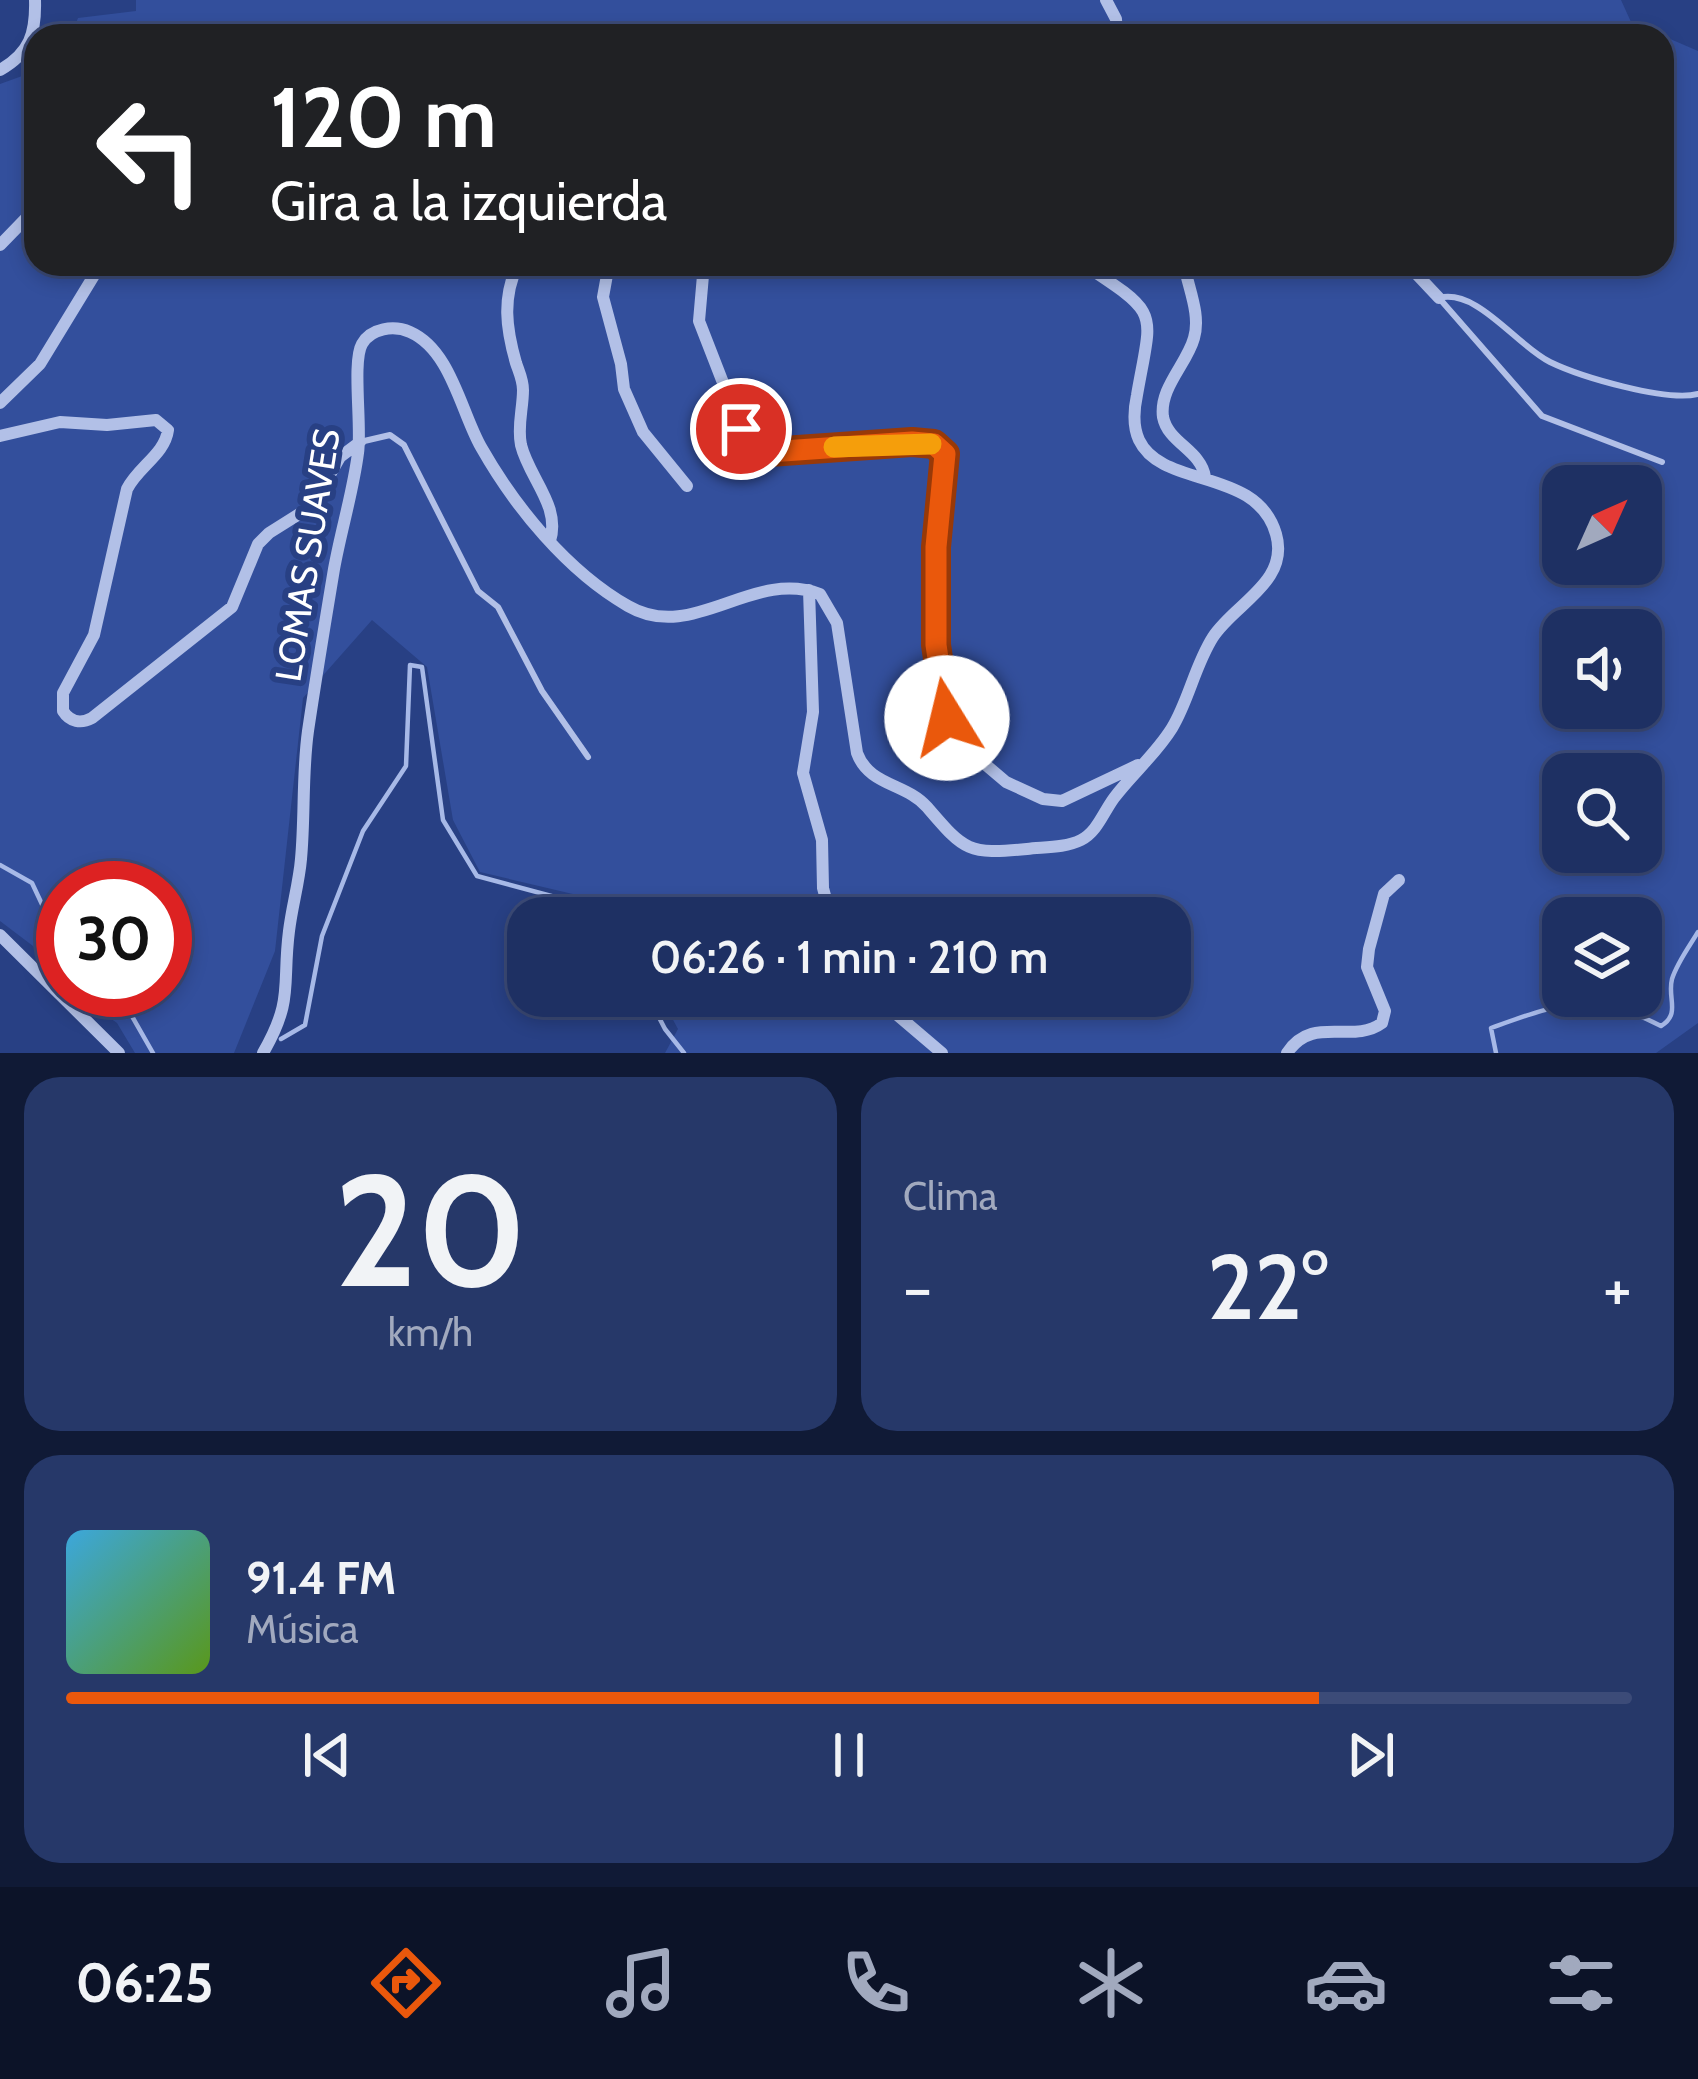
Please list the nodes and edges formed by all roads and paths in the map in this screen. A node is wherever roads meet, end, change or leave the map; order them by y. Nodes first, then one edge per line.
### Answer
1 (24, 51) edge
2 (0, 70) edge
3 (24, 220) edge
4 (0, 245) edge
5 (93, 276) edge
6 (514, 276) edge
7 (607, 276) edge
8 (703, 276) edge
9 (1100, 276) edge
10 (1187, 276) edge
11 (1418, 276) edge
12 (1439, 298) junction
13 (1698, 394) edge
14 (0, 403) edge
15 (0, 436) edge
16 (360, 442) junction
17 (1662, 462) dead end
18 (1205, 477) junction
19 (686, 486) dead end
20 (550, 541) junction
21 (809, 590) junction
22 (589, 757) dead end
23 (1145, 763) junction
24 (1399, 880) dead end
25 (825, 897) edge
26 (0, 935) edge
27 (900, 1017) edge
28 (119, 1053) edge
29 (263, 1053) edge
30 (942, 1053) edge
31 (1288, 1053) edge

1 - 2 street
3 - 4 street
5 - 14 street
6 - 20 street
7 - 19 street
8 - 23 street
9 - 18 street
10 - 18 street
11 - 12 street
12 - 13 lane
12 - 17 lane
15 - 16 street
16 - 20 street, LOMAS SUAVES
16 - 22 lane
16 - 29 street, LOMAS SUAVES
18 - 23 street
20 - 21 street, LOMAS SUAVES
21 - 23 street
21 - 25 street
24 - 31 street
26 - 28 street
27 - 30 street

